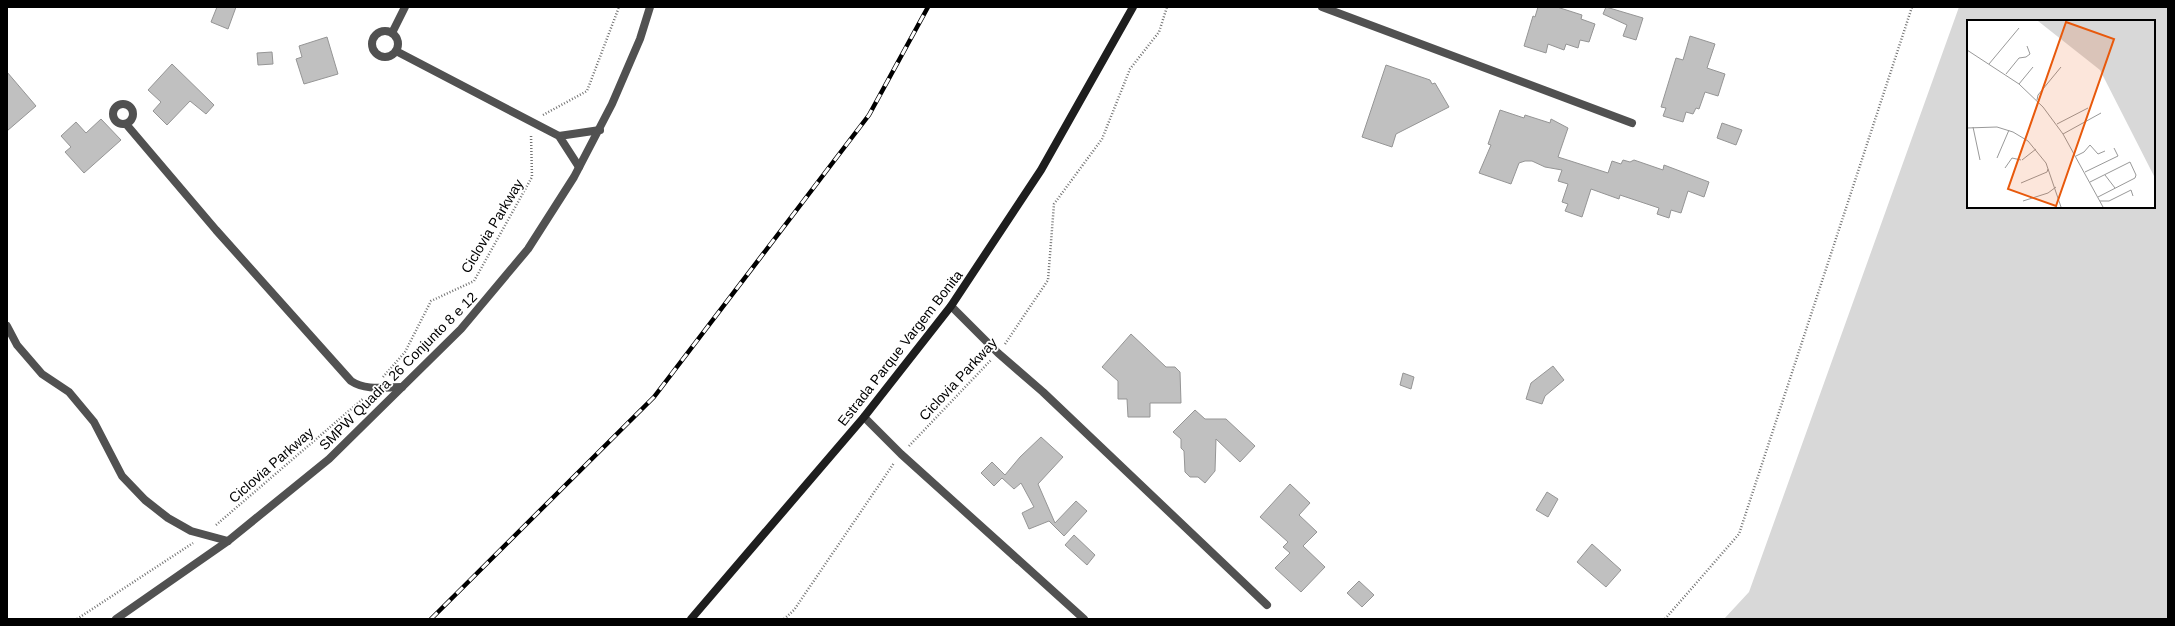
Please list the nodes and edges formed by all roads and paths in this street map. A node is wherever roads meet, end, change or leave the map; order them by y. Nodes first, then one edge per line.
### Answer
1 (405, 7) edge
2 (619, 7) edge
3 (650, 7) edge
4 (1133, 7) edge
5 (1167, 7) edge
6 (1322, 7) edge
7 (1912, 7) edge
8 (392, 33) junction
9 (396, 51) junction
10 (531, 122) junction
11 (1632, 123) dead end
12 (126, 124) dead end
13 (600, 130) junction
14 (559, 136) junction
15 (579, 167) junction
16 (951, 306) junction
17 (7, 326) edge
18 (998, 353) junction
19 (374, 387) junction
20 (402, 387) junction
21 (864, 417) junction
22 (901, 454) junction
23 (204, 536) junction
24 (228, 541) junction
25 (1267, 605) dead end
26 (77, 619) edge
27 (116, 619) edge
28 (691, 619) edge
29 (784, 619) edge
30 (1084, 619) edge
31 (1665, 619) edge

1 - 8 street
2 - 10 path
3 - 13 street, SMPW Quadra 26 Conjunto 8 e 12
4 - 16 main road, Estrada Parque Vargem Bonita
5 - 18 path, Ciclovia Parkway
6 - 11 street
7 - 31 path
8 - 9 street
8 - 9 street
9 - 10 street
10 - 14 street
10 - 19 path, Ciclovia Parkway
12 - 19 street
13 - 14 street
13 - 15 street, SMPW Quadra 26 Conjunto 8 e 12
14 - 15 street
15 - 20 street, SMPW Quadra 26 Conjunto 8 e 12
16 - 18 street
16 - 21 main road, Estrada Parque Vargem Bonita
17 - 23 street
18 - 22 path, Ciclovia Parkway
18 - 25 street
19 - 20 street
19 - 23 path, Ciclovia Parkway
20 - 24 street, SMPW Quadra 26 Conjunto 8 e 12
21 - 22 street
21 - 28 main road, Estrada Parque Vargem Bonita
22 - 29 path, Ciclovia Parkway
22 - 30 street
23 - 24 street
23 - 26 path, Ciclovia Parkway
24 - 27 street, SMPW Quadra 26 Conjunto 8 e 12

